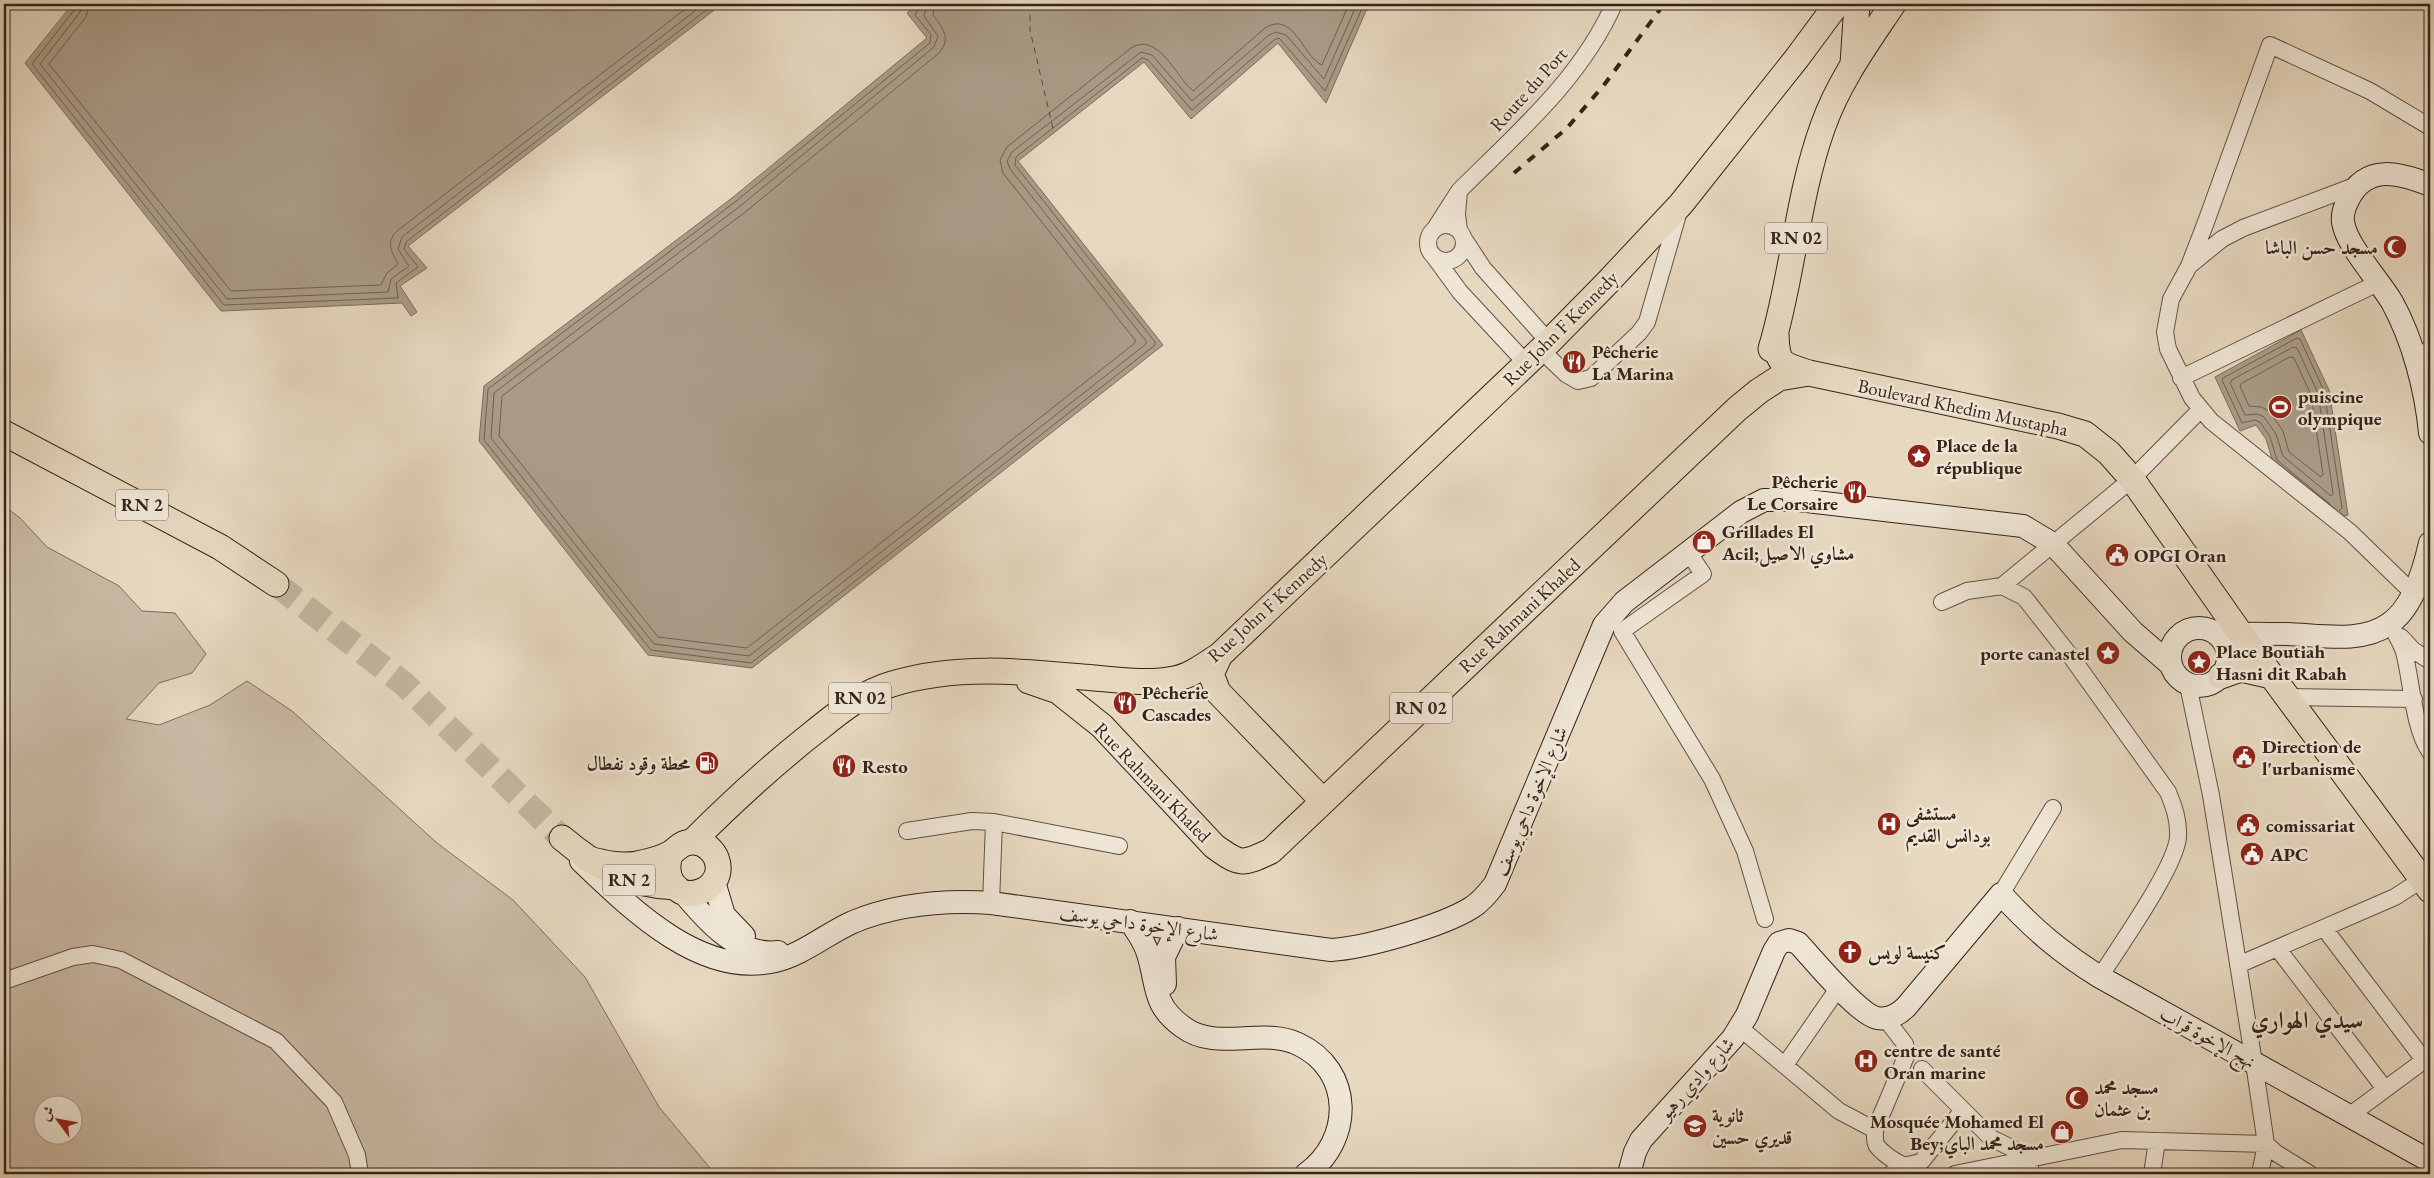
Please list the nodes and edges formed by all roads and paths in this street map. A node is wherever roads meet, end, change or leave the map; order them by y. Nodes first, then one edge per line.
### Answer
1 (1614, 4) edge
2 (1832, 4) edge
3 (1837, 4) edge
4 (1857, 4) edge
5 (1893, 4) edge
6 (1797, 58) junction
7 (1853, 64) junction
8 (2430, 127) edge
9 (2360, 184) junction
10 (2430, 185) edge
11 (1459, 191) junction
12 (1681, 204) junction
13 (1434, 230) junction
14 (1462, 234) junction
15 (1433, 255) junction
16 (2189, 266) junction
17 (2380, 282) junction
18 (1776, 334) junction
19 (1539, 352) junction
20 (2423, 356) edge
21 (1809, 373) junction
22 (2181, 378) junction
23 (1737, 409) junction
24 (2200, 410) junction
25 (4, 433) edge
26 (2430, 433) edge
27 (2132, 479) junction
28 (2430, 543) edge
29 (2054, 544) junction
30 (1688, 552) junction
31 (276, 584) tunnel mouth
32 (2002, 586) junction
33 (2413, 593) junction
34 (1942, 602) dead end
35 (2390, 624) junction
36 (2133, 632) junction
37 (2229, 634) junction
38 (2177, 638) junction
39 (1220, 654) junction
40 (2430, 660) edge
41 (2170, 664) junction
42 (2225, 668) junction
43 (998, 673) junction
44 (2272, 676) junction
45 (1107, 679) junction
46 (2188, 685) junction
47 (2288, 697) junction
48 (2414, 699) junction
49 (1102, 726) junction
50 (2430, 752) edge
51 (750, 786) junction
52 (1323, 801) junction
53 (2052, 808) dead end
54 (994, 822) junction
55 (907, 831) dead end
56 (562, 838) joint
57 (1120, 846) dead end
58 (681, 848) junction
59 (714, 854) junction
60 (588, 859) junction
61 (2428, 881) edge
62 (714, 882) junction
63 (679, 889) junction
64 (2001, 894) junction
65 (991, 903) junction
66 (1765, 919) dead end
67 (1130, 921) junction
68 (1178, 928) junction
69 (2324, 928) junction
70 (803, 948) junction
71 (2278, 949) junction
72 (2238, 965) junction
73 (2100, 977) junction
74 (4, 981) edge
75 (1840, 987) junction
76 (1170, 1014) junction
77 (1885, 1018) junction
78 (1740, 1028) junction
79 (2427, 1058) edge
80 (2254, 1063) junction
81 (1785, 1065) junction
82 (1922, 1068) dead end
83 (2385, 1089) junction
84 (1963, 1110) junction
85 (2349, 1116) junction
86 (1876, 1138) junction
87 (2157, 1141) junction
88 (2266, 1144) junction
89 (2030, 1157) junction
90 (2430, 1161) edge
91 (1897, 1170) edge
92 (360, 1174) edge
93 (1306, 1174) edge
94 (1629, 1174) edge
95 (1922, 1174) edge
96 (1955, 1174) edge
97 (2030, 1174) edge
98 (2152, 1174) edge
99 (2260, 1174) edge
100 (2310, 1174) edge

1 - 11 street, Route du Port
2 - 6 main road, RN 02
3 - 6 main road
4 - 7 main road
5 - 7 main road, RN 02
6 - 12 main road, RN 02
7 - 18 main road, RN 02
8 - 16 street
9 - 10 main road
9 - 16 street
9 - 17 main road
11 - 13 street, Route du Port
11 - 14 street
12 - 19 main road, Rue John F Kennedy / RN 02
12 - 19 street
13 - 14 street
13 - 15 street
14 - 15 street
14 - 19 street
15 - 19 street
16 - 22 street
17 - 20 main road
17 - 22 street
18 - 21 main road
18 - 23 main road, RN 02
19 - 39 main road, Rue John F Kennedy / RN 02
20 - 26 main road
21 - 23 main road
21 - 27 main road, Boulevard Khedim Mustapha
22 - 24 street
23 - 52 main road, Rue Rahmani Khaled / RN 02
24 - 27 street
24 - 33 street
25 - 31 main road, RN 2
27 - 29 street
27 - 37 main road, Boulevard Khedim Mustapha
28 - 33 main road
29 - 30 main road, شارع الإخوة داحي يوسف
29 - 32 street
29 - 36 main road, شارع الإخوة داحي يوسف
30 - 66 street
30 - 68 main road, شارع الإخوة داحي يوسف
32 - 34 street
32 - 73 street
33 - 35 main road
35 - 37 main road
35 - 40 street
35 - 48 street
36 - 38 main road
36 - 41 main road, شارع الإخوة داحي يوسف
37 - 38 main road
37 - 42 main road
37 - 44 main road, Boulevard Khedim Mustapha
38 - 41 main road
39 - 45 main road, Rue John F Kennedy / RN 02
39 - 52 main road
41 - 46 main road
42 - 44 main road
42 - 46 main road
43 - 45 main road, Rue John F Kennedy / RN 02
43 - 49 main road, Rue Rahmani Khaled / RN 02
43 - 51 main road, Rue John F Kennedy / RN 02
44 - 47 main road, Boulevard Khedim Mustapha
45 - 49 main road
46 - 72 street
47 - 48 street
47 - 61 main road, Boulevard Khedim Mustapha
48 - 50 street
49 - 52 main road, Rue Rahmani Khaled / RN 02
51 - 58 main road, Rue John F Kennedy / RN 02
51 - 59 main road, Rue John F Kennedy / RN 02
53 - 64 street
54 - 55 street
54 - 57 street
54 - 65 street
56 - 60 main road, RN 2
56 - 70 main road, شارع الإخوة داحي يوسف
58 - 59 main road
58 - 60 main road, RN 2
58 - 63 main road
59 - 62 main road
60 - 63 main road, RN 2
61 - 69 street
62 - 63 main road
62 - 70 main road
63 - 70 main road, شارع الإخوة داحي يوسف
64 - 73 main road, نهج الإخوة قراب
64 - 77 main road
65 - 67 main road, شارع الإخوة داحي يوسف
65 - 70 main road, شارع الإخوة داحي يوسف
67 - 68 main road, شارع الإخوة داحي يوسف
67 - 76 main road
68 - 76 main road
69 - 71 street
69 - 79 street
71 - 72 street
71 - 83 street
72 - 80 street
73 - 80 main road, نهج الإخوة قراب
74 - 92 street
75 - 77 main road
75 - 78 main road, شارع وادي رهيو
75 - 81 street
76 - 93 main road
77 - 86 street
78 - 81 street
78 - 94 main road, شارع وادي رهيو
79 - 83 street
80 - 85 main road, نهج الإخوة قراب
80 - 88 street
81 - 86 street
82 - 84 street
83 - 85 street
84 - 89 street
84 - 91 street
85 - 90 main road, نهج الإخوة قراب
86 - 91 street
87 - 88 street
87 - 89 street
87 - 98 street
88 - 99 street
88 - 100 street
89 - 96 street
89 - 97 street
91 - 95 street

